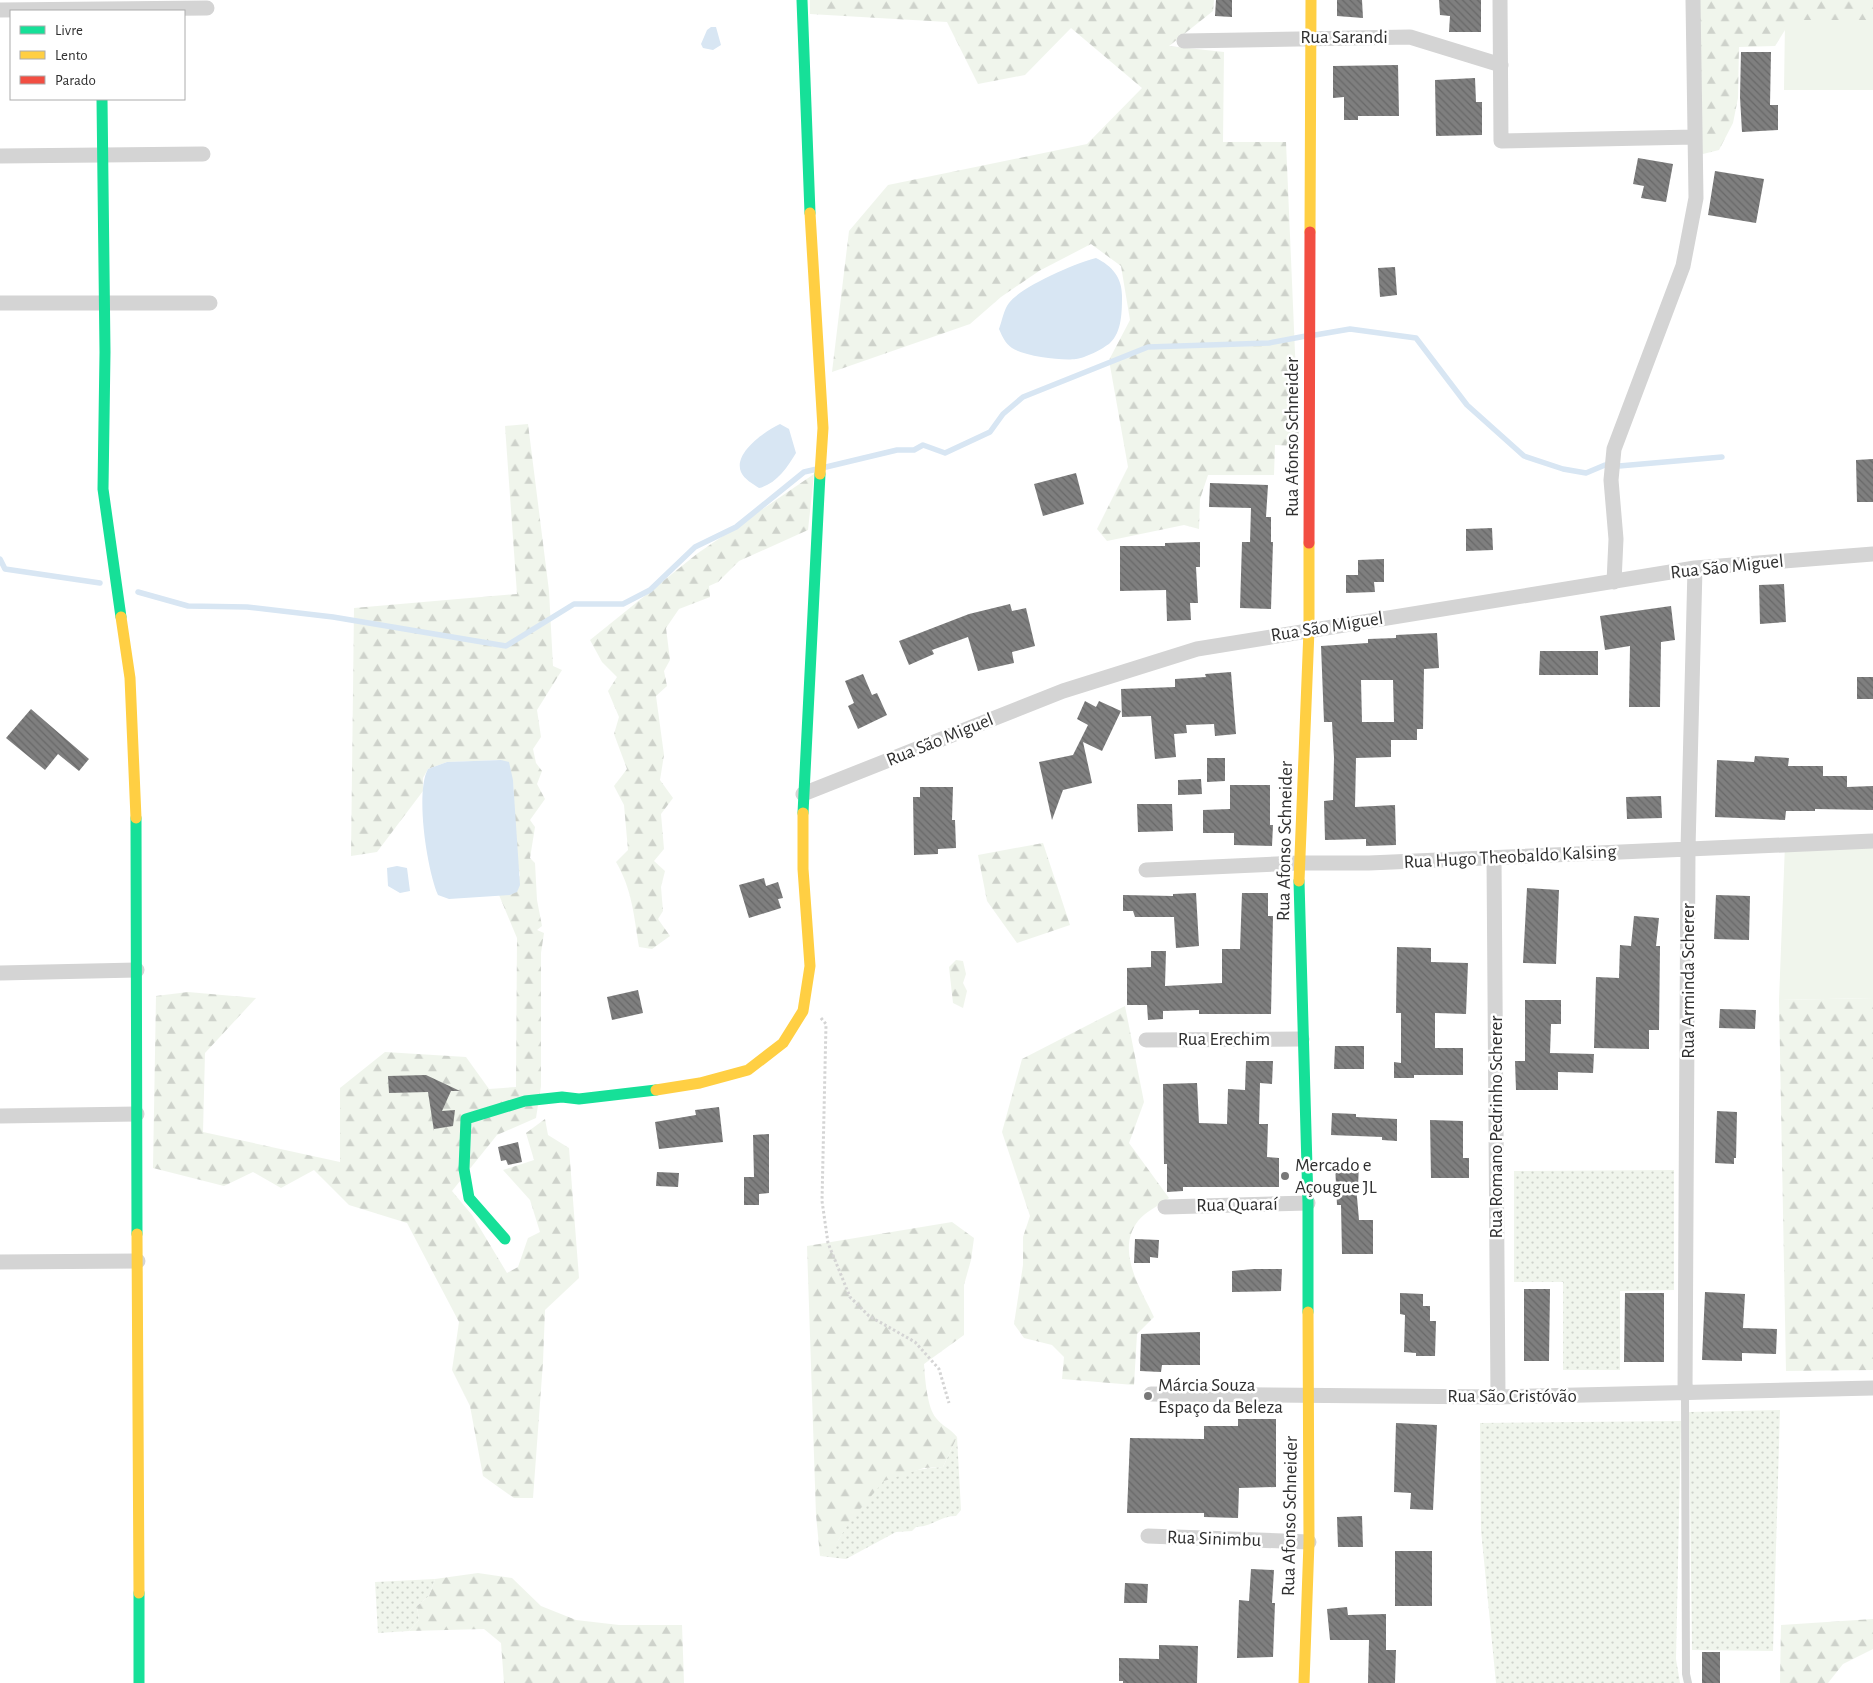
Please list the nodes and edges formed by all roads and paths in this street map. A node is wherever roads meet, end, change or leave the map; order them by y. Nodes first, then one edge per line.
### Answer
1 (802, 0) edge
2 (1311, 0) edge
3 (1500, 0) edge
4 (1693, 0) edge
5 (101, 7) edge
6 (207, 8) dead end
7 (0, 10) edge
8 (1312, 37) junction
9 (1184, 41) dead end
10 (1501, 65) junction
11 (102, 100) edge
12 (1695, 137) junction
13 (203, 154) dead end
14 (102, 155) junction
15 (0, 156) edge
16 (0, 303) edge
17 (104, 303) junction
18 (210, 303) dead end
19 (1873, 554) edge
20 (1695, 568) junction
21 (1614, 582) junction
22 (1309, 630) junction
23 (803, 794) junction
24 (1873, 841) edge
25 (1688, 849) junction
26 (1494, 858) junction
27 (1300, 863) junction
28 (1146, 870) dead end
29 (137, 970) junction
30 (0, 973) edge
31 (806, 1000) junction
32 (1302, 1039) junction
33 (1146, 1040) dead end
34 (137, 1114) junction
35 (0, 1116) edge
36 (1308, 1204) junction
37 (1164, 1207) dead end
38 (505, 1239) dead end
39 (138, 1261) junction
40 (0, 1262) edge
41 (1873, 1388) edge
42 (1151, 1394) dead end
43 (1685, 1394) junction
44 (1310, 1396) junction
45 (1498, 1397) junction
46 (949, 1403) dead end
47 (1148, 1536) dead end
48 (1309, 1542) junction
49 (139, 1683) edge
50 (1304, 1683) edge
51 (1688, 1683) edge

1 - 23 street
2 - 8 street, Rua Afonso Schneider
3 - 10 street
4 - 12 street
5 - 6 street
5 - 7 street
8 - 9 street, Rua Sarandi
8 - 10 street, Rua Sarandi
8 - 22 street, Rua Afonso Schneider
10 - 12 street
11 - 14 street
12 - 21 street
13 - 14 street
14 - 15 street
14 - 17 street
16 - 17 street
17 - 18 street
17 - 29 street
19 - 20 street, Rua São Miguel
20 - 21 street, Rua São Miguel
20 - 25 street, Rua Arminda Scherer
21 - 22 street, Rua São Miguel
22 - 23 street, Rua São Miguel
22 - 27 street, Rua Afonso Schneider
23 - 31 street
24 - 25 street, Rua Hugo Theobaldo Kalsing
25 - 26 street, Rua Hugo Theobaldo Kalsing
25 - 43 street, Rua Arminda Scherer
26 - 27 street, Rua Hugo Theobaldo Kalsing
26 - 45 street, Rua Romano Pedrinho Scherer
27 - 28 street, Rua Hugo Theobaldo Kalsing
27 - 32 street, Rua Afonso Schneider
29 - 30 street
29 - 34 street
31 - 38 street
31 - 46 path
32 - 33 street, Rua Erechim
32 - 36 street, Rua Afonso Schneider
34 - 35 street
34 - 39 street
36 - 37 street, Rua Quaraí
36 - 44 street, Rua Afonso Schneider
39 - 40 street
39 - 49 street
41 - 43 street, Rua São Cristóvão
42 - 44 street, Rua São Cristóvão
43 - 45 street, Rua São Cristóvão
43 - 51 lane
44 - 45 street, Rua São Cristóvão
44 - 48 street, Rua Afonso Schneider
47 - 48 street, Rua Sinimbu
48 - 50 street, Rua Afonso Schneider

